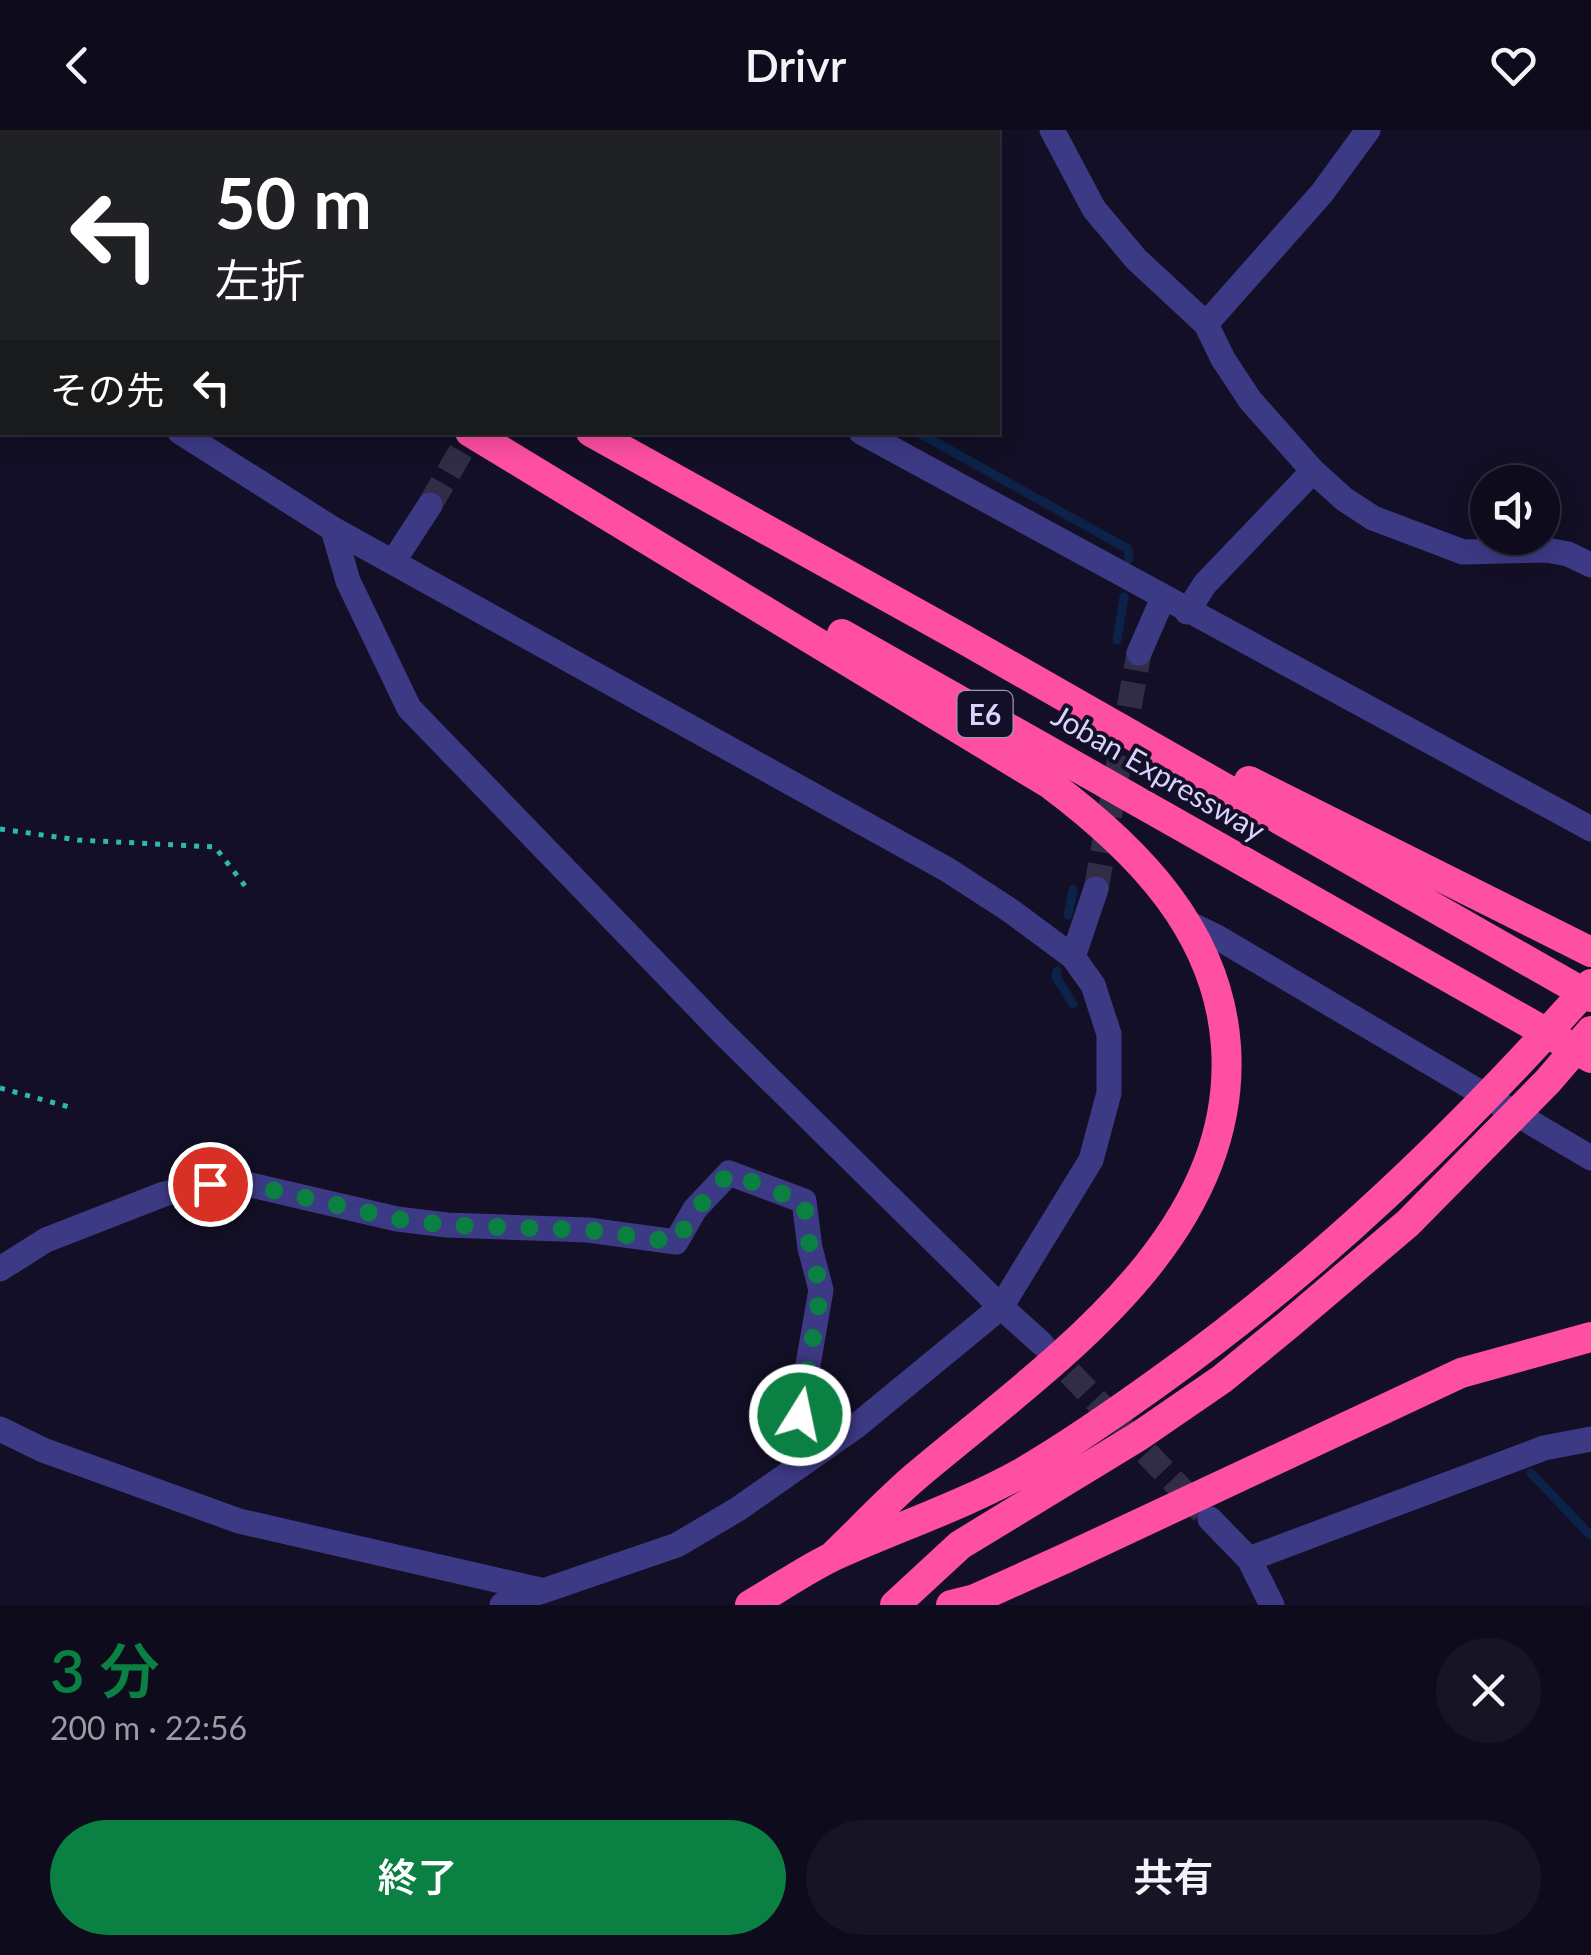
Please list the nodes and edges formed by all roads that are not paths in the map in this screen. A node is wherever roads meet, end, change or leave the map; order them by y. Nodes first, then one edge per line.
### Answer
1 (1052, 130) edge
2 (1368, 130) edge
3 (1206, 324) junction
4 (185, 435) edge
5 (475, 435) edge
6 (486, 435) edge
7 (596, 435) edge
8 (866, 435) edge
9 (1313, 471) junction
10 (430, 505) tunnel mouth
11 (333, 530) junction
12 (393, 562) junction
13 (1591, 564) edge
14 (1163, 598) junction
15 (1188, 612) junction
16 (965, 640) junction
17 (1139, 653) tunnel mouth
18 (1591, 828) edge
19 (1096, 889) tunnel mouth
20 (1190, 924) junction
21 (1591, 952) edge
22 (1073, 957) junction
23 (1591, 984) edge
24 (1591, 997) edge
25 (1591, 1031) edge
26 (1591, 1058) edge
27 (1586, 1156) edge
28 (0, 1269) edge
29 (1000, 1307) junction
30 (1591, 1336) edge
31 (1042, 1342) tunnel mouth
32 (0, 1429) edge
33 (1591, 1440) edge
34 (803, 1463) junction
35 (1210, 1519) tunnel mouth
36 (833, 1556) junction
37 (1249, 1559) junction
38 (541, 1590) junction
39 (502, 1605) edge
40 (750, 1605) edge
41 (895, 1605) edge
42 (951, 1605) edge
43 (1272, 1605) edge

1 - 3 street
2 - 3 street
3 - 9 street
4 - 11 street
5 - 20 highway
6 - 26 highway, Joban Expressway / E6
7 - 16 highway, Joban Expressway / E6
8 - 14 street
9 - 13 street
9 - 15 street
10 - 12 street
11 - 12 street
11 - 29 street
12 - 22 street
14 - 15 street
14 - 17 street
15 - 18 street
16 - 21 highway
16 - 24 highway, Joban Expressway / E6
19 - 22 street
20 - 27 street
20 - 36 highway
22 - 29 street
23 - 36 highway
25 - 41 highway
28 - 34 street
29 - 31 street
29 - 34 street
30 - 42 highway
32 - 38 street
33 - 37 street
34 - 38 street
35 - 37 street
36 - 40 highway
37 - 43 street
38 - 39 street

